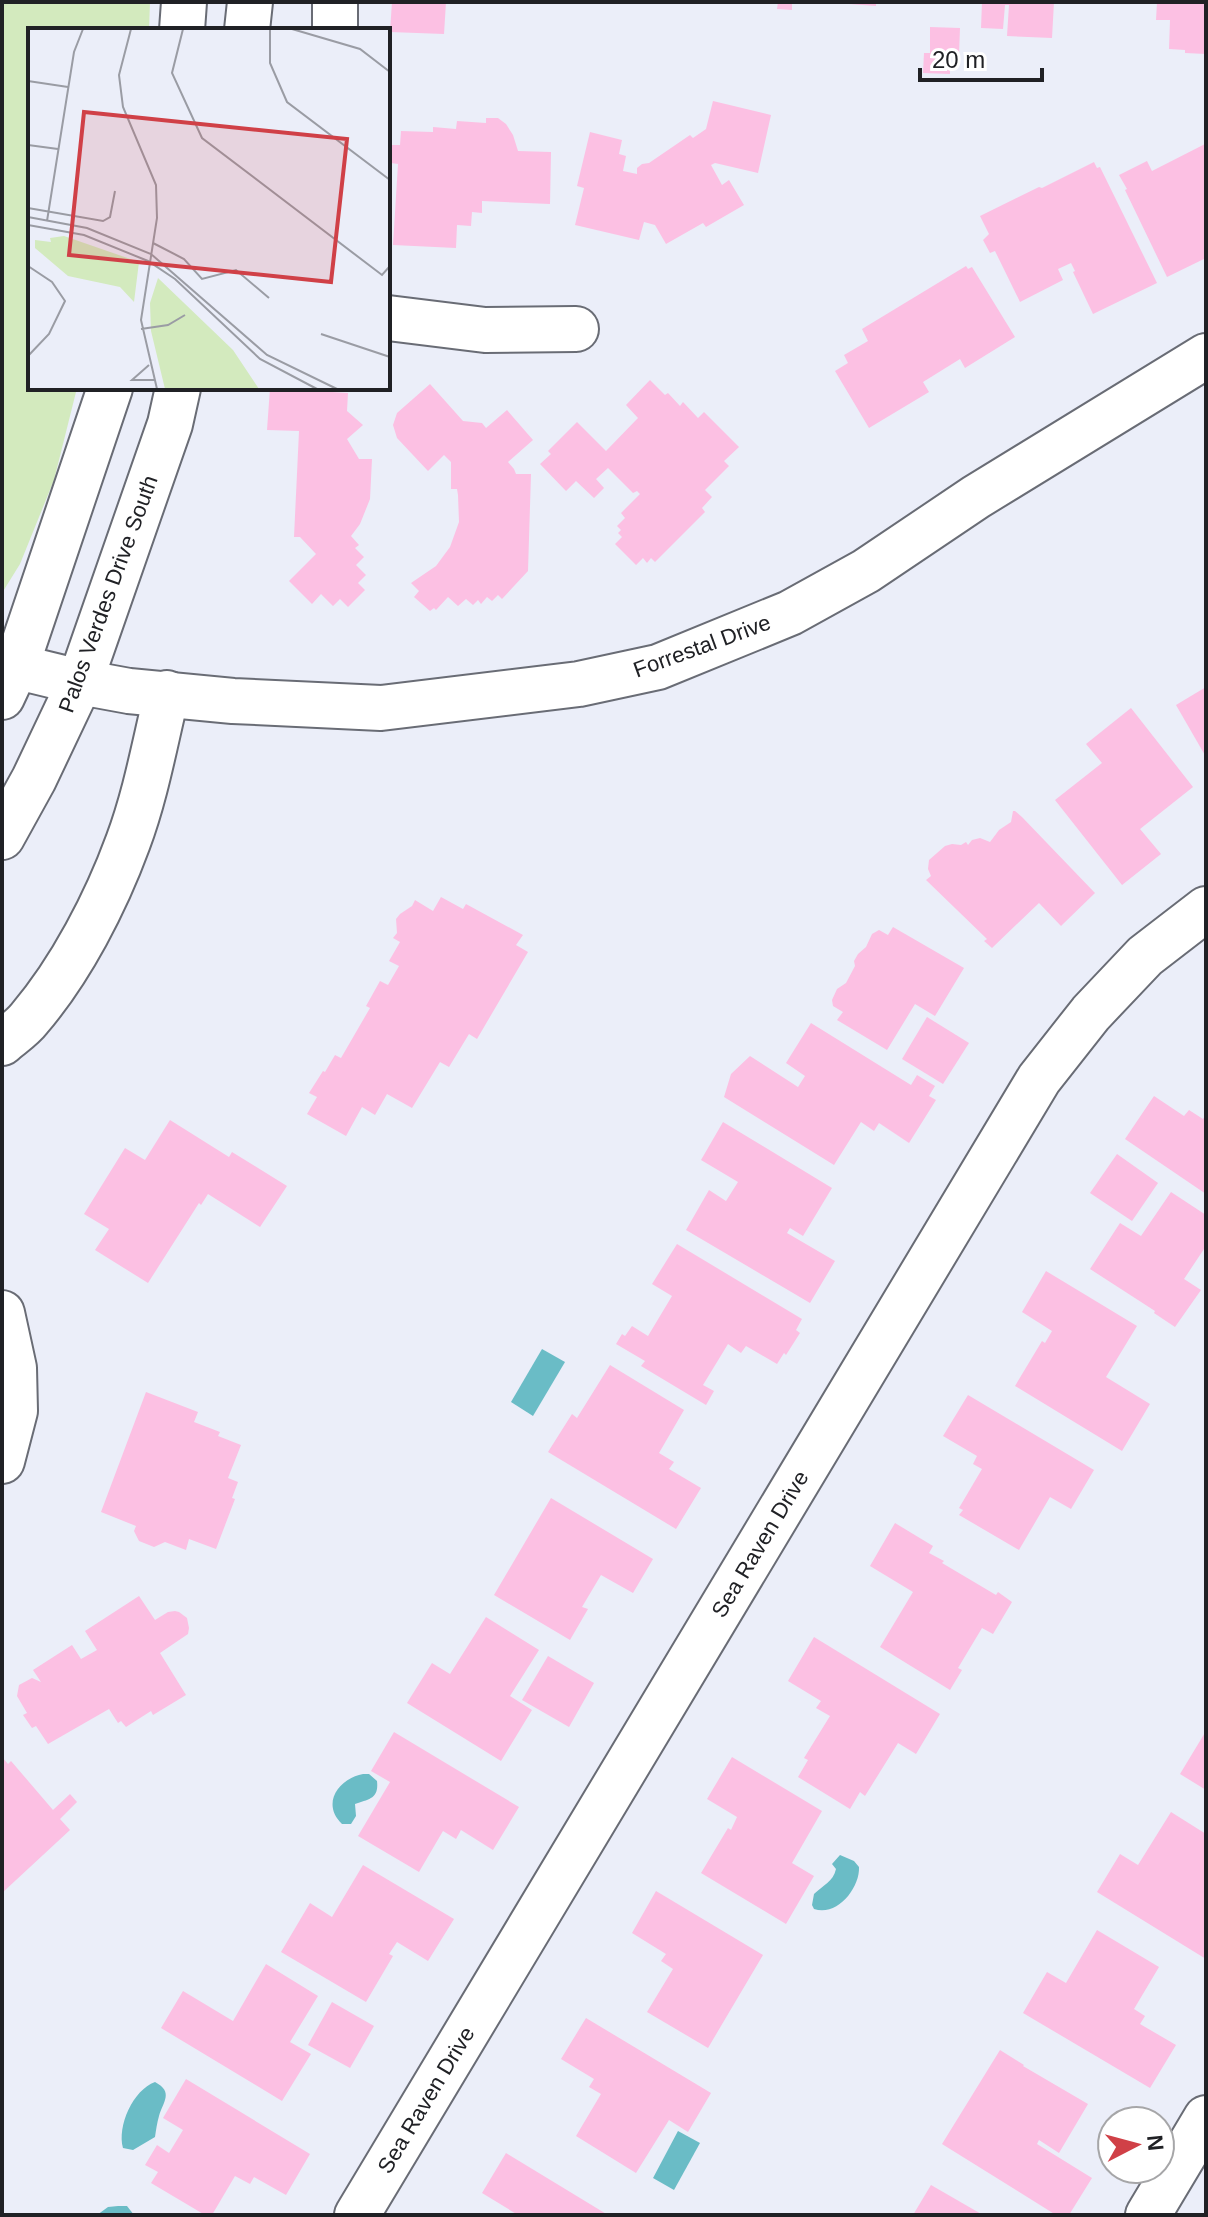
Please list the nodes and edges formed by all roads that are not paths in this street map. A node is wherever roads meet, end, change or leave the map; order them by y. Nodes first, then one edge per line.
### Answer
1 (184, 2) edge
2 (250, 2) edge
3 (335, 2) edge
4 (182, 28) edge
5 (247, 28) edge
6 (335, 28) edge
7 (390, 318) edge
8 (576, 329) dead end
9 (1206, 356) edge
10 (109, 390) edge
11 (178, 390) edge
12 (7, 676) edge
13 (80, 682) junction
14 (167, 693) junction
15 (2, 837) edge
16 (1206, 909) edge
17 (2, 1043) edge
18 (2, 1313) edge
19 (2, 1461) edge
20 (1206, 2118) edge
21 (357, 2215) edge
22 (1148, 2215) edge

1 - 4 street
2 - 5 street
3 - 6 street
7 - 8 street
9 - 14 street, Forrestal Drive
10 - 12 street
11 - 13 street, Palos Verdes Drive South
12 - 13 street, Forrestal Drive
13 - 14 street, Forrestal Drive
13 - 15 street, Palos Verdes Drive South
14 - 17 street
16 - 21 street, Sea Raven Drive
18 - 19 street
20 - 22 street

